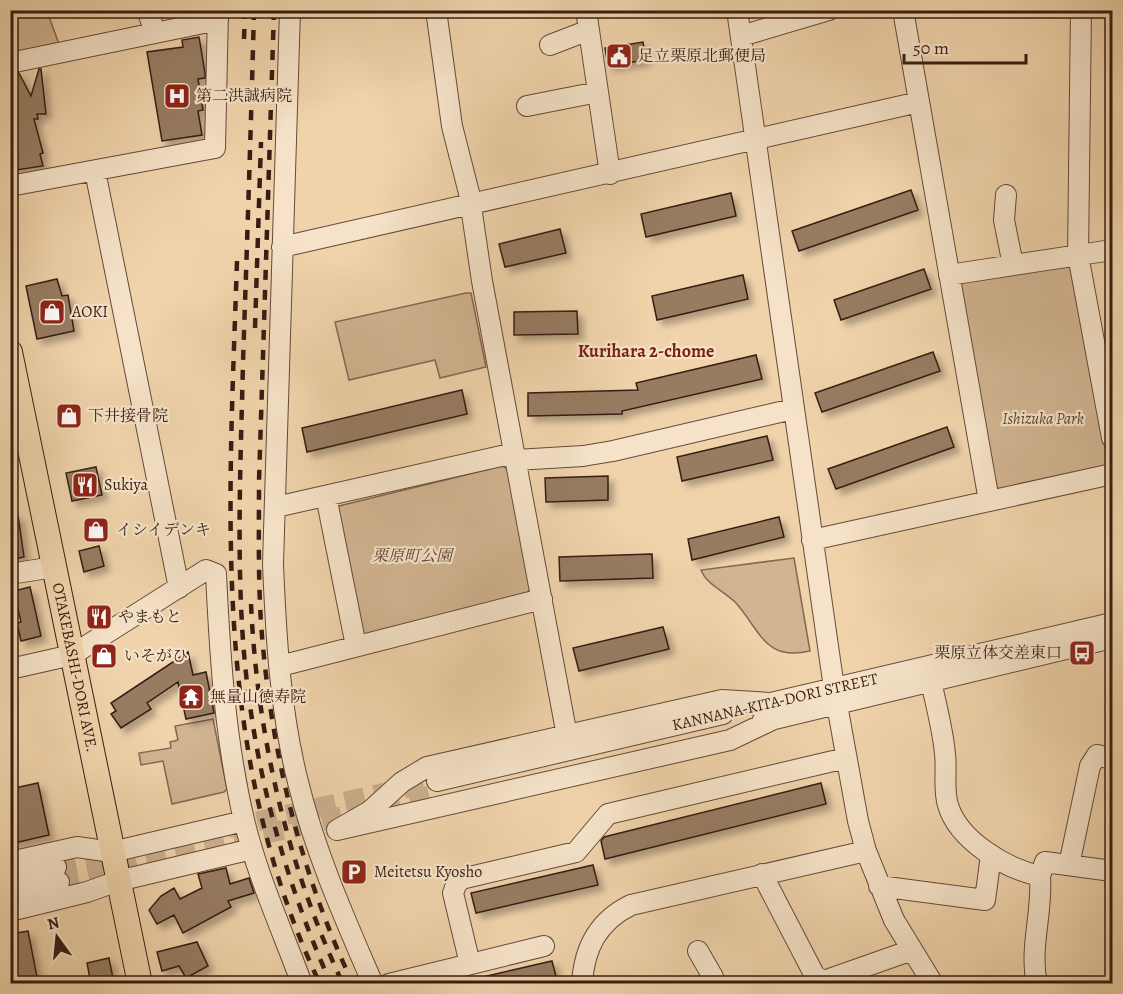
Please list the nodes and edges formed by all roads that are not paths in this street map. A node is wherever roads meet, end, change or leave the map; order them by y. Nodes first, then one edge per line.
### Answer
1 (147, 10) edge
2 (290, 10) edge
3 (436, 10) edge
4 (737, 10) edge
5 (829, 10) edge
6 (903, 10) edge
7 (1081, 10) edge
8 (218, 15) edge
9 (587, 20) edge
10 (155, 32) junction
11 (741, 36) junction
12 (550, 45) dead end
13 (10, 63) edge
14 (598, 92) junction
15 (919, 102) junction
16 (527, 106) dead end
17 (756, 141) junction
18 (95, 171) junction
19 (609, 174) junction
20 (10, 186) edge
21 (1006, 195) dead end
22 (471, 206) junction
23 (282, 247) junction
24 (1113, 250) edge
25 (1078, 255) junction
26 (1013, 265) junction
27 (949, 275) junction
28 (10, 352) edge
29 (1109, 399) edge
30 (793, 409) junction
31 (1113, 438) edge
32 (515, 456) junction
33 (1113, 474) edge
34 (326, 496) junction
35 (989, 501) junction
36 (276, 507) junction
37 (812, 540) junction
38 (54, 567) junction
39 (10, 574) edge
40 (179, 588) junction
41 (542, 600) junction
42 (1113, 623) edge
43 (1113, 638) edge
44 (356, 646) junction
45 (72, 655) junction
46 (280, 666) junction
47 (10, 669) edge
48 (931, 681) junction
49 (835, 696) junction
50 (772, 711) junction
51 (567, 736) junction
52 (846, 758) junction
53 (1113, 759) edge
54 (438, 787) tunnel mouth
55 (244, 821) junction
56 (337, 830) junction
57 (314, 836) junction
58 (252, 849) junction
59 (866, 851) junction
60 (112, 852) junction
61 (991, 855) junction
62 (10, 862) edge
63 (1069, 865) junction
64 (1113, 871) edge
65 (762, 874) junction
66 (1040, 876) junction
67 (10, 877) edge
68 (118, 881) junction
69 (879, 885) junction
70 (10, 893) edge
71 (10, 910) edge
72 (544, 946) dead end
73 (912, 950) junction
74 (698, 951) dead end
75 (470, 964) junction
76 (140, 984) edge
77 (302, 984) edge
78 (373, 984) edge
79 (389, 984) edge
80 (582, 984) edge
81 (705, 984) edge
82 (933, 984) edge
83 (1037, 984) edge

1 - 10 street
2 - 23 street
3 - 22 street
4 - 11 street
5 - 11 street
6 - 15 street
7 - 25 street
8 - 10 street
8 - 18 street
9 - 12 street
9 - 14 street
10 - 13 street
11 - 17 street
14 - 16 street
14 - 19 street
15 - 17 street
15 - 27 street
17 - 19 street
17 - 30 street
18 - 20 street
18 - 40 street
19 - 22 street
21 - 26 street
22 - 23 street
22 - 32 street
23 - 36 street
24 - 25 street
25 - 26 street
25 - 29 street
26 - 27 street
27 - 35 street
28 - 38 main road, OTAKEBASHI-DORI AVE.
29 - 31 street
30 - 32 street
30 - 37 street
32 - 34 street
32 - 41 street
33 - 35 street
34 - 36 street
34 - 44 street
35 - 37 street
36 - 46 street
37 - 49 street
38 - 39 street
38 - 45 main road, OTAKEBASHI-DORI AVE.
40 - 45 street
40 - 55 street
41 - 44 street
41 - 51 street
42 - 49 street, KANNANA-KITA-DORI STREET
43 - 48 street, KANNANA-KITA-DORI STREET
44 - 46 street
45 - 47 street
45 - 60 main road, OTAKEBASHI-DORI AVE.
46 - 57 street
48 - 49 street, KANNANA-KITA-DORI STREET
48 - 61 street
49 - 50 street, KANNANA-KITA-DORI STREET
49 - 52 street
50 - 51 street
50 - 54 street, KANNANA-KITA-DORI STREET
50 - 56 street
51 - 56 street
52 - 59 street
52 - 75 street
53 - 63 street
55 - 58 street
55 - 60 street
56 - 57 street
57 - 78 street
58 - 68 street
58 - 77 street
59 - 65 street
59 - 69 street
60 - 62 street
60 - 68 main road, OTAKEBASHI-DORI AVE.
61 - 66 street
61 - 69 street
63 - 64 street
63 - 66 street
65 - 73 street
65 - 80 street
66 - 83 street
67 - 70 street
68 - 71 street
68 - 76 main road, OTAKEBASHI-DORI AVE.
69 - 73 street
72 - 75 street
73 - 82 street
74 - 81 street
75 - 79 street

